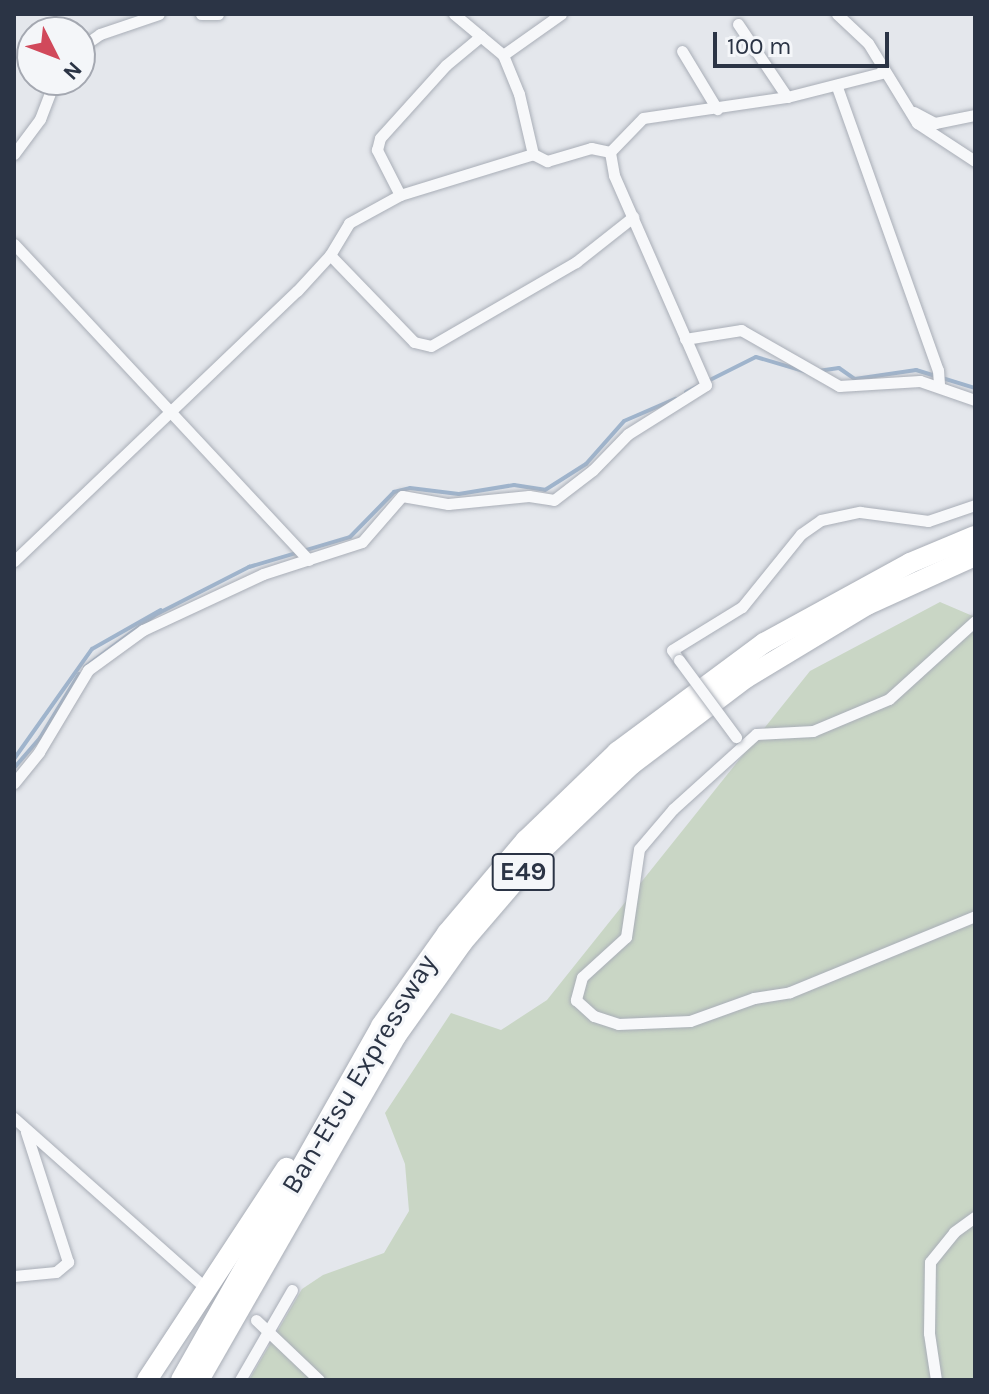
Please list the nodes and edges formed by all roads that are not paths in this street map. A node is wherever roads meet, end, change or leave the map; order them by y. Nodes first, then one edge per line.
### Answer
1 (159, 14) edge
2 (201, 14) edge
3 (218, 14) edge
4 (454, 14) edge
5 (561, 14) edge
6 (837, 14) edge
7 (738, 24) dead end
8 (481, 36) junction
9 (96, 37) edge
10 (682, 51) dead end
11 (503, 55) junction
12 (885, 72) junction
13 (837, 87) junction
14 (49, 96) edge
15 (787, 97) junction
16 (717, 109) junction
17 (906, 109) junction
18 (975, 115) edge
19 (610, 152) junction
20 (14, 154) edge
21 (533, 154) junction
22 (975, 161) edge
23 (400, 195) junction
24 (633, 217) junction
25 (14, 244) edge
26 (330, 255) junction
27 (685, 339) junction
28 (939, 386) junction
29 (975, 400) edge
30 (171, 410) junction
31 (975, 505) edge
32 (975, 536) edge
33 (975, 556) edge
34 (309, 560) junction
35 (14, 561) edge
36 (975, 621) edge
37 (739, 742) junction
38 (14, 783) edge
39 (975, 916) edge
40 (342, 1090) junction
41 (14, 1118) edge
42 (26, 1131) junction
43 (975, 1217) edge
44 (14, 1276) edge
45 (201, 1284) dead end
46 (292, 1290) dead end
47 (256, 1320) dead end
48 (270, 1331) junction
49 (224, 1339) junction
50 (147, 1380) edge
51 (181, 1380) edge
52 (199, 1380) edge
53 (206, 1380) edge
54 (240, 1380) edge
55 (319, 1380) edge
56 (936, 1380) edge

1 - 9 street
2 - 3 street
4 - 8 street
5 - 11 street
6 - 12 street
7 - 15 street
8 - 11 street
8 - 23 street
10 - 16 street
11 - 21 street
12 - 13 street
12 - 17 street
13 - 15 street
13 - 28 street
14 - 20 street
15 - 16 street
16 - 19 street
17 - 18 street
17 - 22 street
19 - 21 street
19 - 24 street
21 - 23 street
23 - 26 street
24 - 26 street
24 - 27 street
25 - 30 street
26 - 30 street
27 - 28 street
27 - 34 street
28 - 29 street
30 - 34 street
30 - 35 street
31 - 37 street, bridge
32 - 40 highway, Ban-Etsu Expressway / E49
33 - 49 highway, Ban-Etsu Expressway / E49
34 - 38 street
36 - 37 street
37 - 39 street
40 - 50 highway
40 - 51 highway, Ban-Etsu Expressway / E49
41 - 42 street
42 - 44 street
42 - 45 street
43 - 56 street
46 - 48 street
47 - 48 street
48 - 54 street
48 - 55 street
49 - 52 highway, Ban-Etsu Expressway / E49
49 - 53 highway

